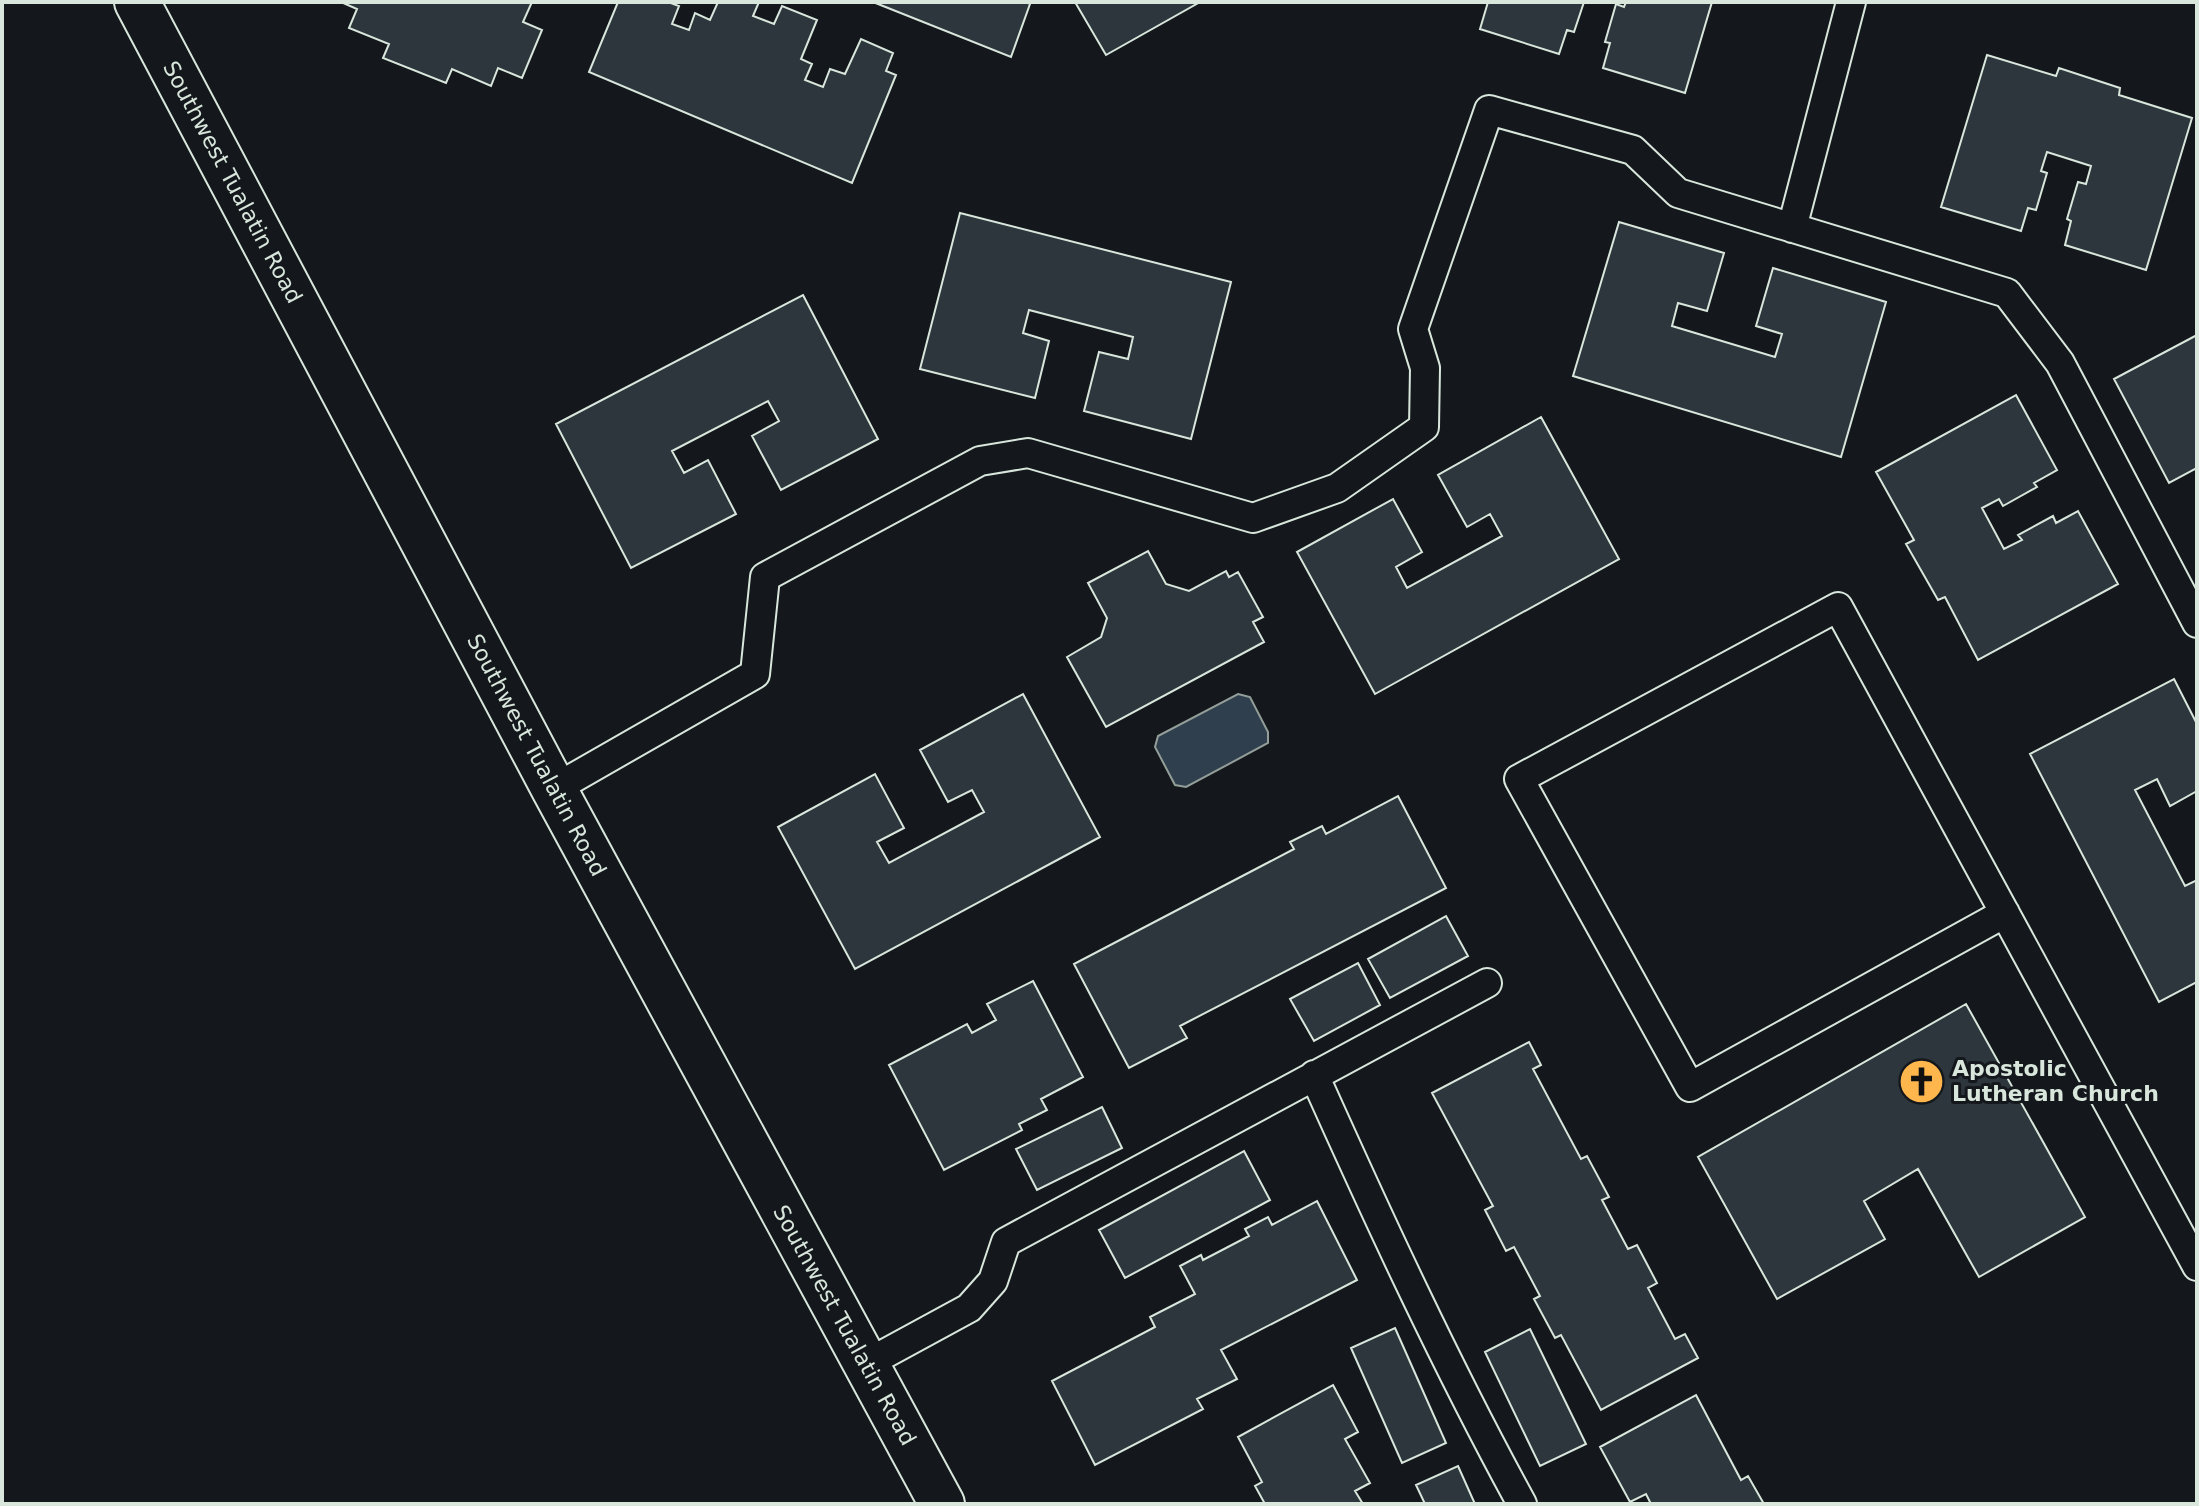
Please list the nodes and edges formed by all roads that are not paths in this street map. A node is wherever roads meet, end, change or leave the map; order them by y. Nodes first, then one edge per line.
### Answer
1 (137, 2) edge
2 (1851, 2) edge
3 (1792, 228) junction
4 (2197, 623) edge
5 (554, 789) junction
6 (2005, 913) junction
7 (1487, 983) dead end
8 (1314, 1075) junction
9 (2197, 1266) edge
10 (866, 1364) junction
11 (942, 1504) edge
12 (1522, 1504) edge

1 - 5 main road, Southwest Tualatin Road
2 - 3 lane
3 - 4 lane
3 - 5 lane
5 - 10 main road, Southwest Tualatin Road
6 - 6 lane
6 - 9 lane
7 - 8 lane
8 - 10 lane
8 - 12 lane
10 - 11 main road, Southwest Tualatin Road

